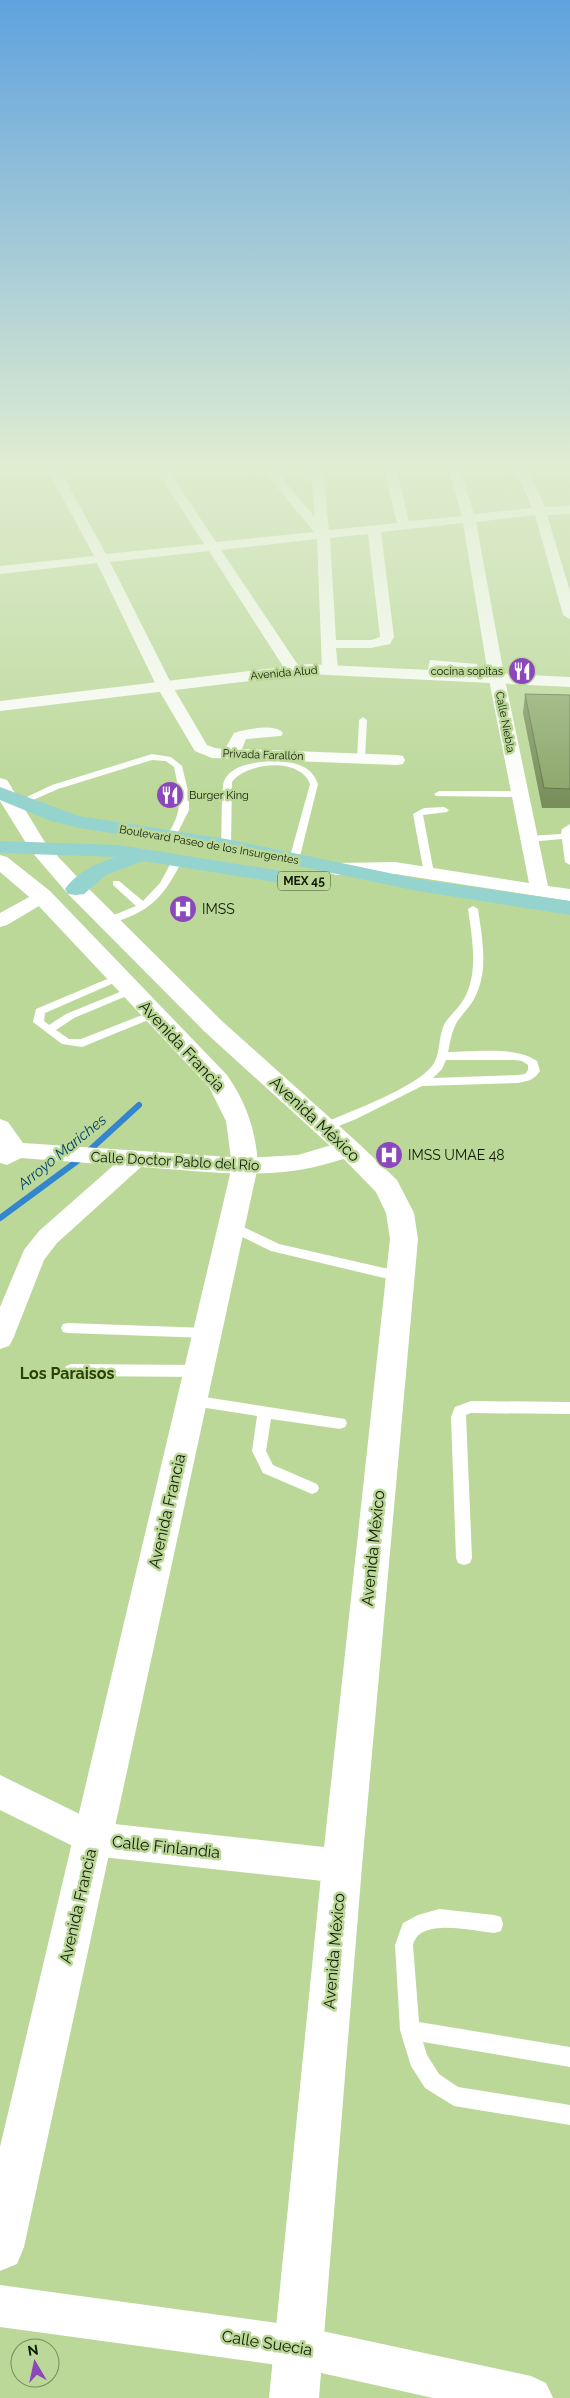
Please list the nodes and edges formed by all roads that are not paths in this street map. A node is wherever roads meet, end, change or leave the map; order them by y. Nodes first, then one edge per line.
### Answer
1 (111, 577) edge
2 (234, 577) edge
3 (326, 577) edge
4 (380, 577) edge
5 (479, 577) edge
6 (559, 577) edge
7 (570, 615) edge
8 (330, 644) junction
9 (330, 670) junction
10 (294, 671) junction
11 (497, 680) junction
12 (570, 682) edge
13 (165, 687) junction
14 (0, 706) edge
15 (363, 720) dead end
16 (275, 733) dead end
17 (233, 754) junction
18 (361, 759) junction
19 (397, 760) dead end
20 (7, 794) edge
21 (438, 794) dead end
22 (519, 794) junction
23 (444, 810) dead end
24 (568, 835) edge
25 (172, 836) junction
26 (529, 842) junction
27 (226, 845) junction
28 (0, 847) edge
29 (38, 848) junction
30 (148, 855) junction
31 (178, 859) junction
32 (294, 860) junction
33 (0, 861) edge
34 (570, 862) edge
35 (336, 869) junction
36 (429, 873) junction
37 (116, 883) dead end
38 (76, 889) junction
39 (540, 891) junction
40 (570, 895) edge
41 (42, 896) junction
42 (144, 907) junction
43 (570, 908) edge
44 (473, 909) junction
45 (0, 921) edge
46 (108, 921) junction
47 (570, 924) edge
48 (125, 984) junction
49 (154, 1014) junction
50 (49, 1030) junction
51 (442, 1056) junction
52 (420, 1082) junction
53 (0, 1127) edge
54 (337, 1138) junction
55 (5, 1154) edge
56 (136, 1158) junction
57 (245, 1166) junction
58 (231, 1226) junction
59 (401, 1273) junction
60 (68, 1328) dead end
61 (207, 1333) junction
62 (0, 1339) edge
63 (71, 1370) dead end
64 (195, 1386) junction
65 (570, 1408) edge
66 (265, 1412) junction
67 (340, 1423) dead end
68 (312, 1488) dead end
69 (464, 1558) dead end
70 (0, 1792) edge
71 (93, 1839) junction
72 (342, 1866) junction
73 (494, 1924) dead end
74 (410, 2030) junction
75 (566, 2053) edge
76 (570, 2115) edge
77 (0, 2247) edge
78 (0, 2306) edge
79 (299, 2347) junction
80 (294, 2398) edge
81 (531, 2398) edge

1 - 13 street, Privada Farallón
2 - 10 street
3 - 8 street
4 - 8 street
5 - 11 street, Calle Niebla
6 - 7 street
8 - 9 street
9 - 10 street, Avenida Alud
9 - 11 street, Avenida Alud
10 - 13 street, Avenida Alud
11 - 12 street, Avenida Alud
11 - 22 street, Calle Niebla
13 - 14 street, Avenida Alud
13 - 17 street, Privada Farallón
15 - 18 lane
16 - 17 street
17 - 18 street, Privada Farallón
18 - 19 street, Privada Farallón
20 - 25 main road, Boulevard Paseo de los Insurgentes / MEX 45
20 - 25 lane
20 - 29 street, Avenida México
21 - 22 lane
22 - 26 street, Calle Niebla
23 - 36 lane
24 - 26 lane
24 - 34 lane
25 - 27 main road, Boulevard Paseo de los Insurgentes / MEX 45
26 - 39 street, Calle Niebla
27 - 32 main road, Boulevard Paseo de los Insurgentes / MEX 45
27 - 32 lane
28 - 29 main road, Boulevard Paseo de los Insurgentes / MEX 45
29 - 30 main road, Boulevard Paseo de los Insurgentes / MEX 45
29 - 38 street, Avenida México
30 - 31 main road, Boulevard Paseo de los Insurgentes / MEX 45
30 - 38 main road
31 - 42 lane
31 - 44 main road, Boulevard Paseo de los Insurgentes / MEX 45
32 - 35 main road, Boulevard Paseo de los Insurgentes / MEX 45
33 - 41 street, Avenida Francia
35 - 36 street
35 - 43 main road, Boulevard Paseo de los Insurgentes / MEX 45
36 - 39 street
37 - 42 lane
38 - 46 street, Avenida México
39 - 40 street
41 - 45 street
41 - 48 street, Avenida Francia
42 - 46 lane
44 - 47 main road, Boulevard Paseo de los Insurgentes / MEX 45
44 - 51 lane
46 - 54 street, Avenida México
48 - 49 street, Avenida Francia
48 - 50 lane
48 - 50 lane
49 - 50 lane
49 - 57 street, Avenida Francia
51 - 52 lane
51 - 52 lane
52 - 54 lane
53 - 55 street
54 - 57 street, Calle Doctor Pablo del Río
54 - 59 street, Avenida México
55 - 56 street, Calle Doctor Pablo del Río
56 - 57 street, Calle Doctor Pablo del Río
56 - 62 street
57 - 58 street, Avenida Francia
58 - 59 lane
58 - 61 street, Avenida Francia
59 - 72 street, Avenida México
60 - 61 lane
61 - 64 street, Avenida Francia
63 - 64 lane
64 - 66 lane
64 - 71 street, Avenida Francia
65 - 69 lane
66 - 67 lane
66 - 68 lane
70 - 71 street, Calle Finlandia
71 - 72 street, Calle Finlandia
71 - 77 street, Avenida Francia
72 - 79 street, Avenida México
73 - 74 lane
74 - 75 lane
74 - 76 lane
78 - 79 street, Calle Suecia
79 - 80 street, Avenida México
79 - 81 street, Calle Suecia

